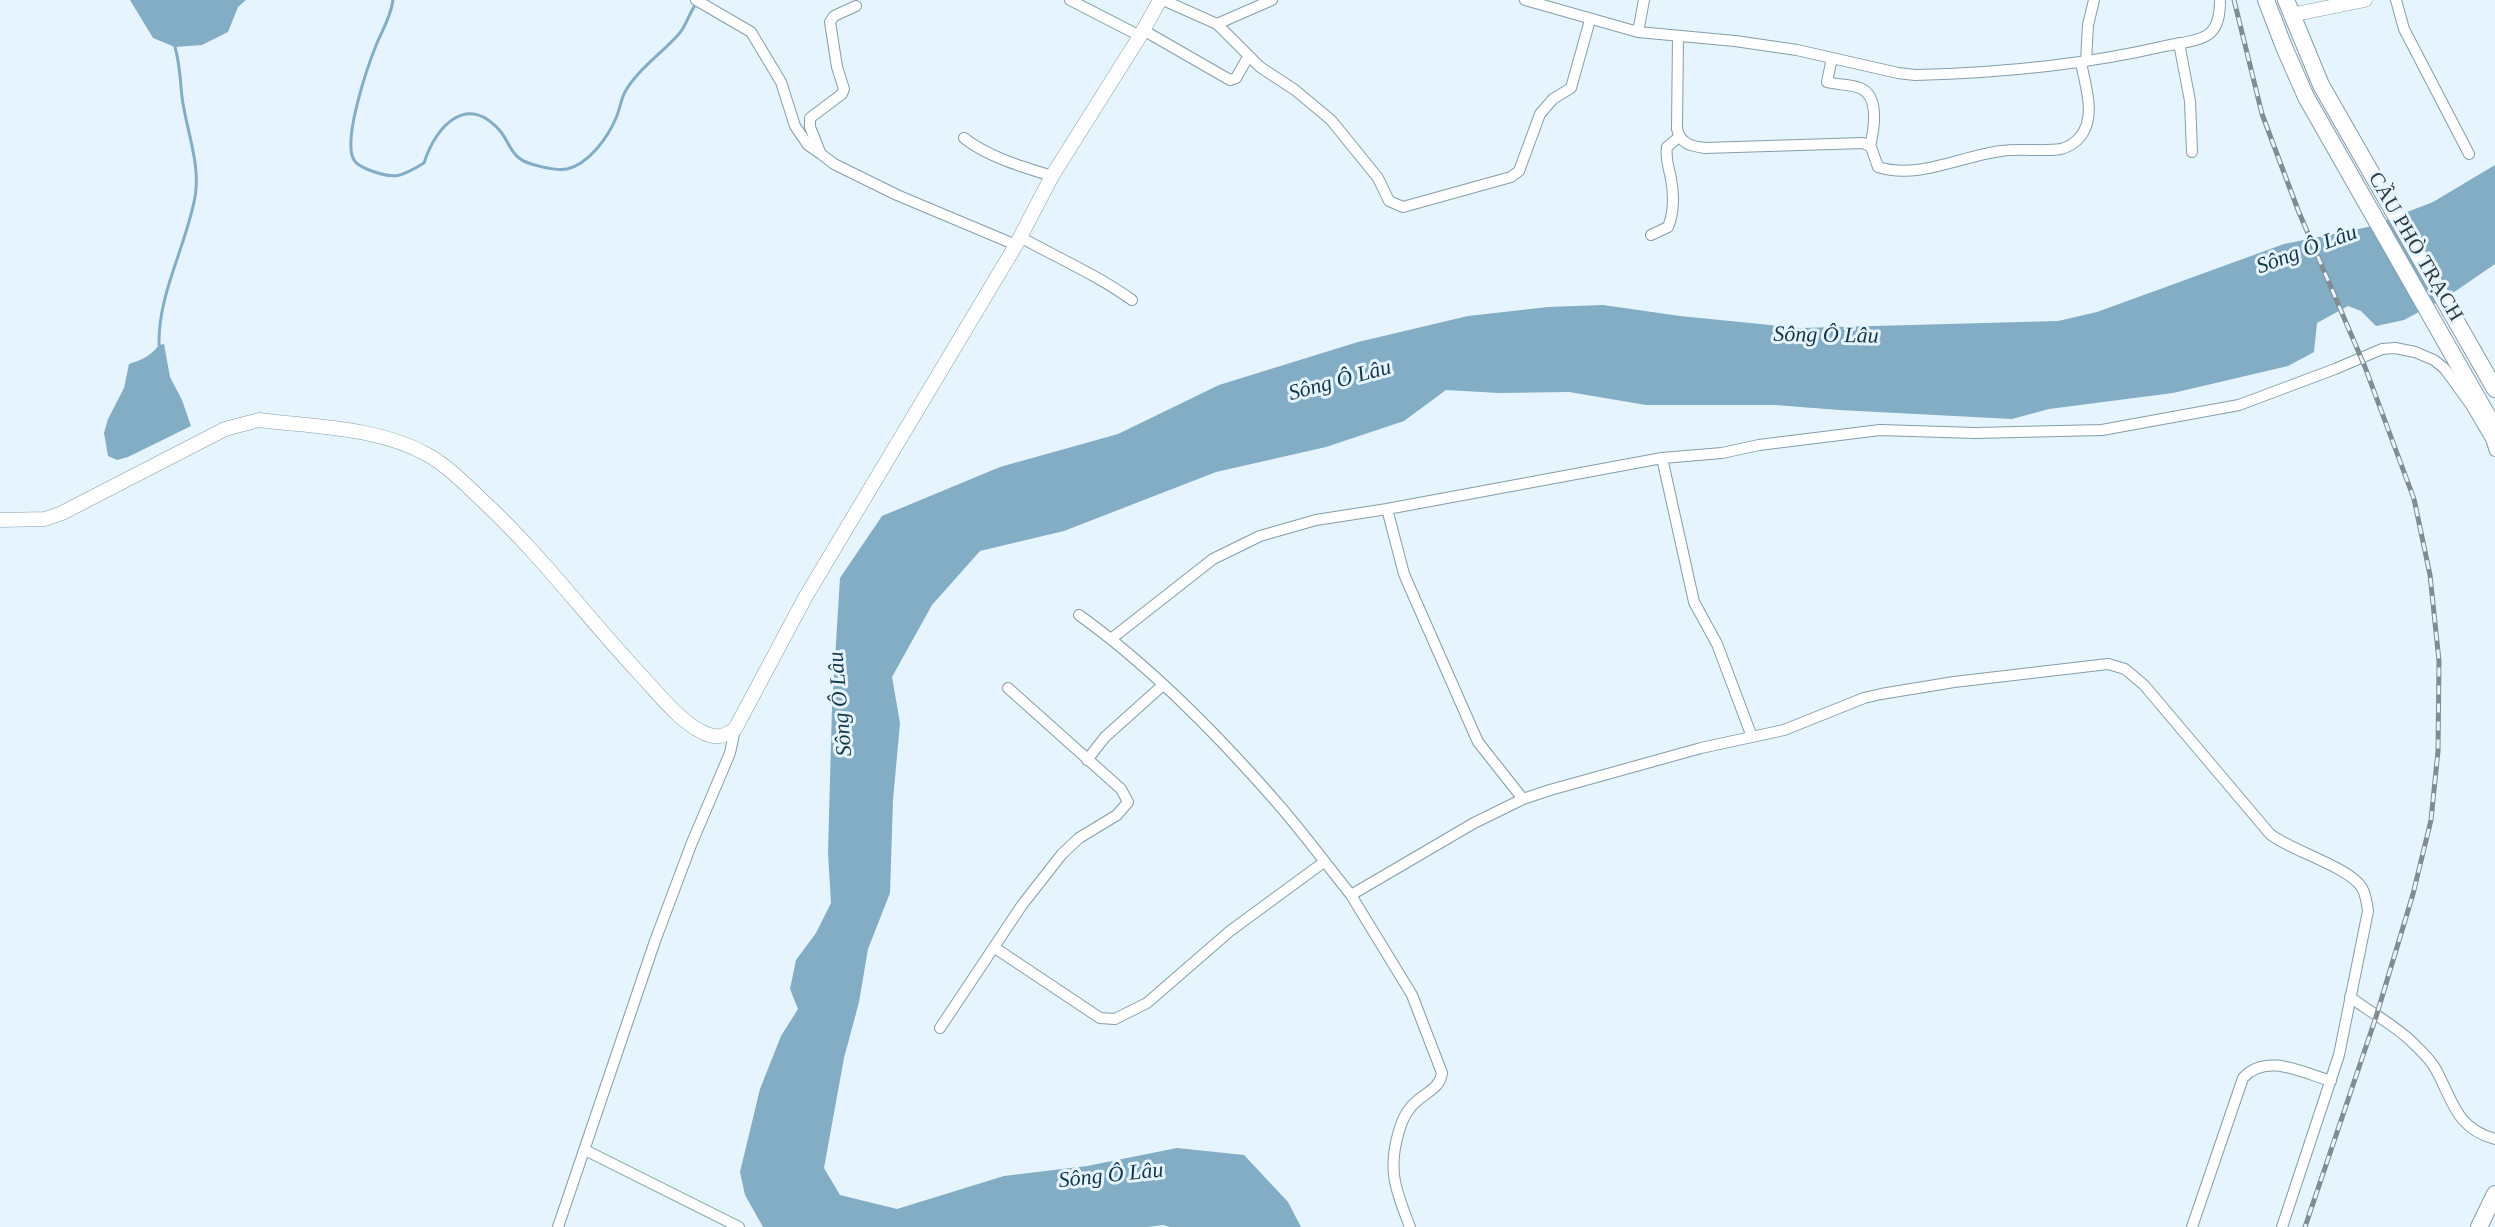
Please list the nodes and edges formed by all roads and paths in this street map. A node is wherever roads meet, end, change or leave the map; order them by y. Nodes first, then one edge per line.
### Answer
1 (696, 0) edge
2 (1070, 0) edge
3 (1161, 0) edge
4 (1272, 0) edge
5 (1525, 0) edge
6 (1644, 0) edge
7 (2094, 0) edge
8 (2220, 0) edge
9 (2266, 0) edge
10 (2365, 0) edge
11 (2396, 0) edge
12 (856, 6) dead end
13 (2288, 8) edge
14 (1590, 20) junction
15 (1217, 24) junction
16 (1638, 32) junction
17 (1142, 33) junction
18 (1678, 36) junction
19 (2180, 43) junction
20 (1248, 57) junction
21 (1832, 58) junction
22 (2084, 61) junction
23 (1679, 137) junction
24 (964, 138) dead end
25 (1870, 146) junction
26 (2192, 152) dead end
27 (820, 154) junction
28 (2469, 154) dead end
29 (1052, 176) junction
30 (1651, 235) dead end
31 (1018, 241) junction
32 (1132, 300) dead end
33 (2495, 389) edge
34 (2495, 429) edge
35 (2495, 451) edge
36 (1662, 458) junction
37 (1387, 509) junction
38 (0, 520) edge
39 (1079, 615) dead end
40 (1111, 639) junction
41 (1163, 685) junction
42 (1008, 688) dead end
43 (735, 729) junction
44 (1752, 737) junction
45 (1087, 760) junction
46 (1523, 799) junction
47 (1324, 862) junction
48 (1350, 895) junction
49 (995, 948) junction
50 (2349, 997) junction
51 (940, 1028) dead end
52 (2331, 1081) junction
53 (2495, 1139) edge
54 (585, 1150) junction
55 (2495, 1194) edge
56 (558, 1227) edge
57 (739, 1227) edge
58 (1410, 1227) edge
59 (2192, 1227) edge
60 (2282, 1227) edge
61 (2479, 1227) edge

1 - 27 street
2 - 17 street
3 - 15 street
3 - 17 main road
4 - 15 street
5 - 14 street
6 - 16 street
7 - 22 street
8 - 19 street
9 - 34 highway, CẦU PHÒ TRẠCH
10 - 13 main road
11 - 28 street
12 - 27 street
13 - 33 highway, CẦU PHÒ TRẠCH
14 - 16 street
14 - 20 street
15 - 20 street
16 - 18 street
17 - 20 street
17 - 29 main road
18 - 21 street
18 - 23 street
19 - 22 street
19 - 26 street
21 - 22 street
21 - 25 street
22 - 25 street
23 - 25 street
23 - 30 street
24 - 29 street
27 - 31 street
29 - 31 main road
31 - 32 street
31 - 43 main road
35 - 36 street
36 - 37 street
36 - 44 street
37 - 40 street
37 - 46 street
38 - 43 main road
39 - 40 street
40 - 41 street
41 - 45 street
41 - 47 street
42 - 45 street
43 - 54 street
44 - 46 street
44 - 50 street
45 - 49 street
46 - 48 street
47 - 48 street
47 - 49 street
48 - 58 street
49 - 51 street
50 - 52 street
50 - 53 street
52 - 59 street
52 - 60 street
54 - 56 street
54 - 57 street
55 - 61 highway

